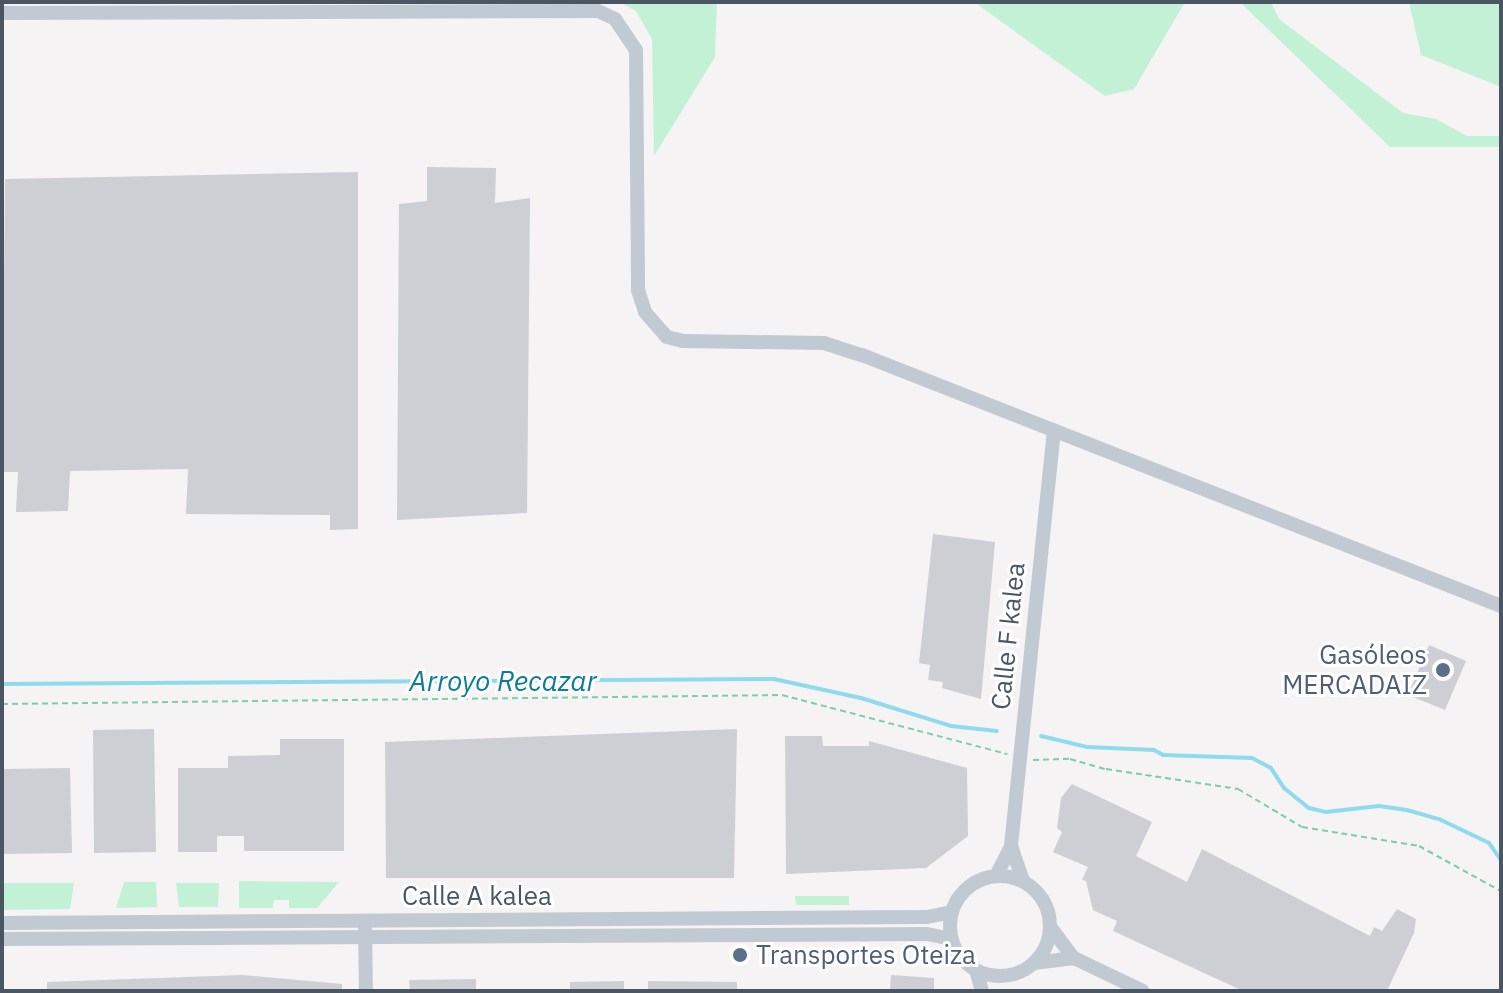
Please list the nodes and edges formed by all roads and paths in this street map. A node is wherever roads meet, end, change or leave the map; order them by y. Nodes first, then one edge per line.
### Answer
1 (2, 13) edge
2 (1054, 430) junction
3 (1501, 606) edge
4 (2, 704) edge
5 (1020, 755) junction
6 (1011, 846) junction
7 (996, 876) junction
8 (1023, 881) junction
9 (1501, 891) edge
10 (952, 912) junction
11 (365, 921) junction
12 (2, 923) edge
13 (1051, 928) junction
14 (366, 937) junction
15 (2, 939) edge
16 (952, 939) junction
17 (1074, 958) junction
18 (1034, 963) junction
19 (976, 970) junction
20 (1009, 976) junction
21 (366, 991) edge
22 (982, 991) edge
23 (999, 991) edge
24 (1143, 991) edge

1 - 2 street
2 - 3 street
2 - 5 street, Calle F kalea
4 - 5 path
5 - 6 street, Calle F kalea
5 - 9 path
6 - 7 street, Calle F kalea
6 - 8 street, Calle F kalea
7 - 8 street
7 - 10 street
8 - 13 street
10 - 11 street, Calle A kalea
10 - 16 street
11 - 12 street, Calle A kalea
11 - 14 street
13 - 17 street
13 - 18 street
14 - 15 street, Calle A kalea
14 - 16 street, Calle A kalea
14 - 21 street
16 - 19 street
17 - 18 street
17 - 24 street
18 - 20 street
19 - 20 street
19 - 22 street
20 - 23 street

